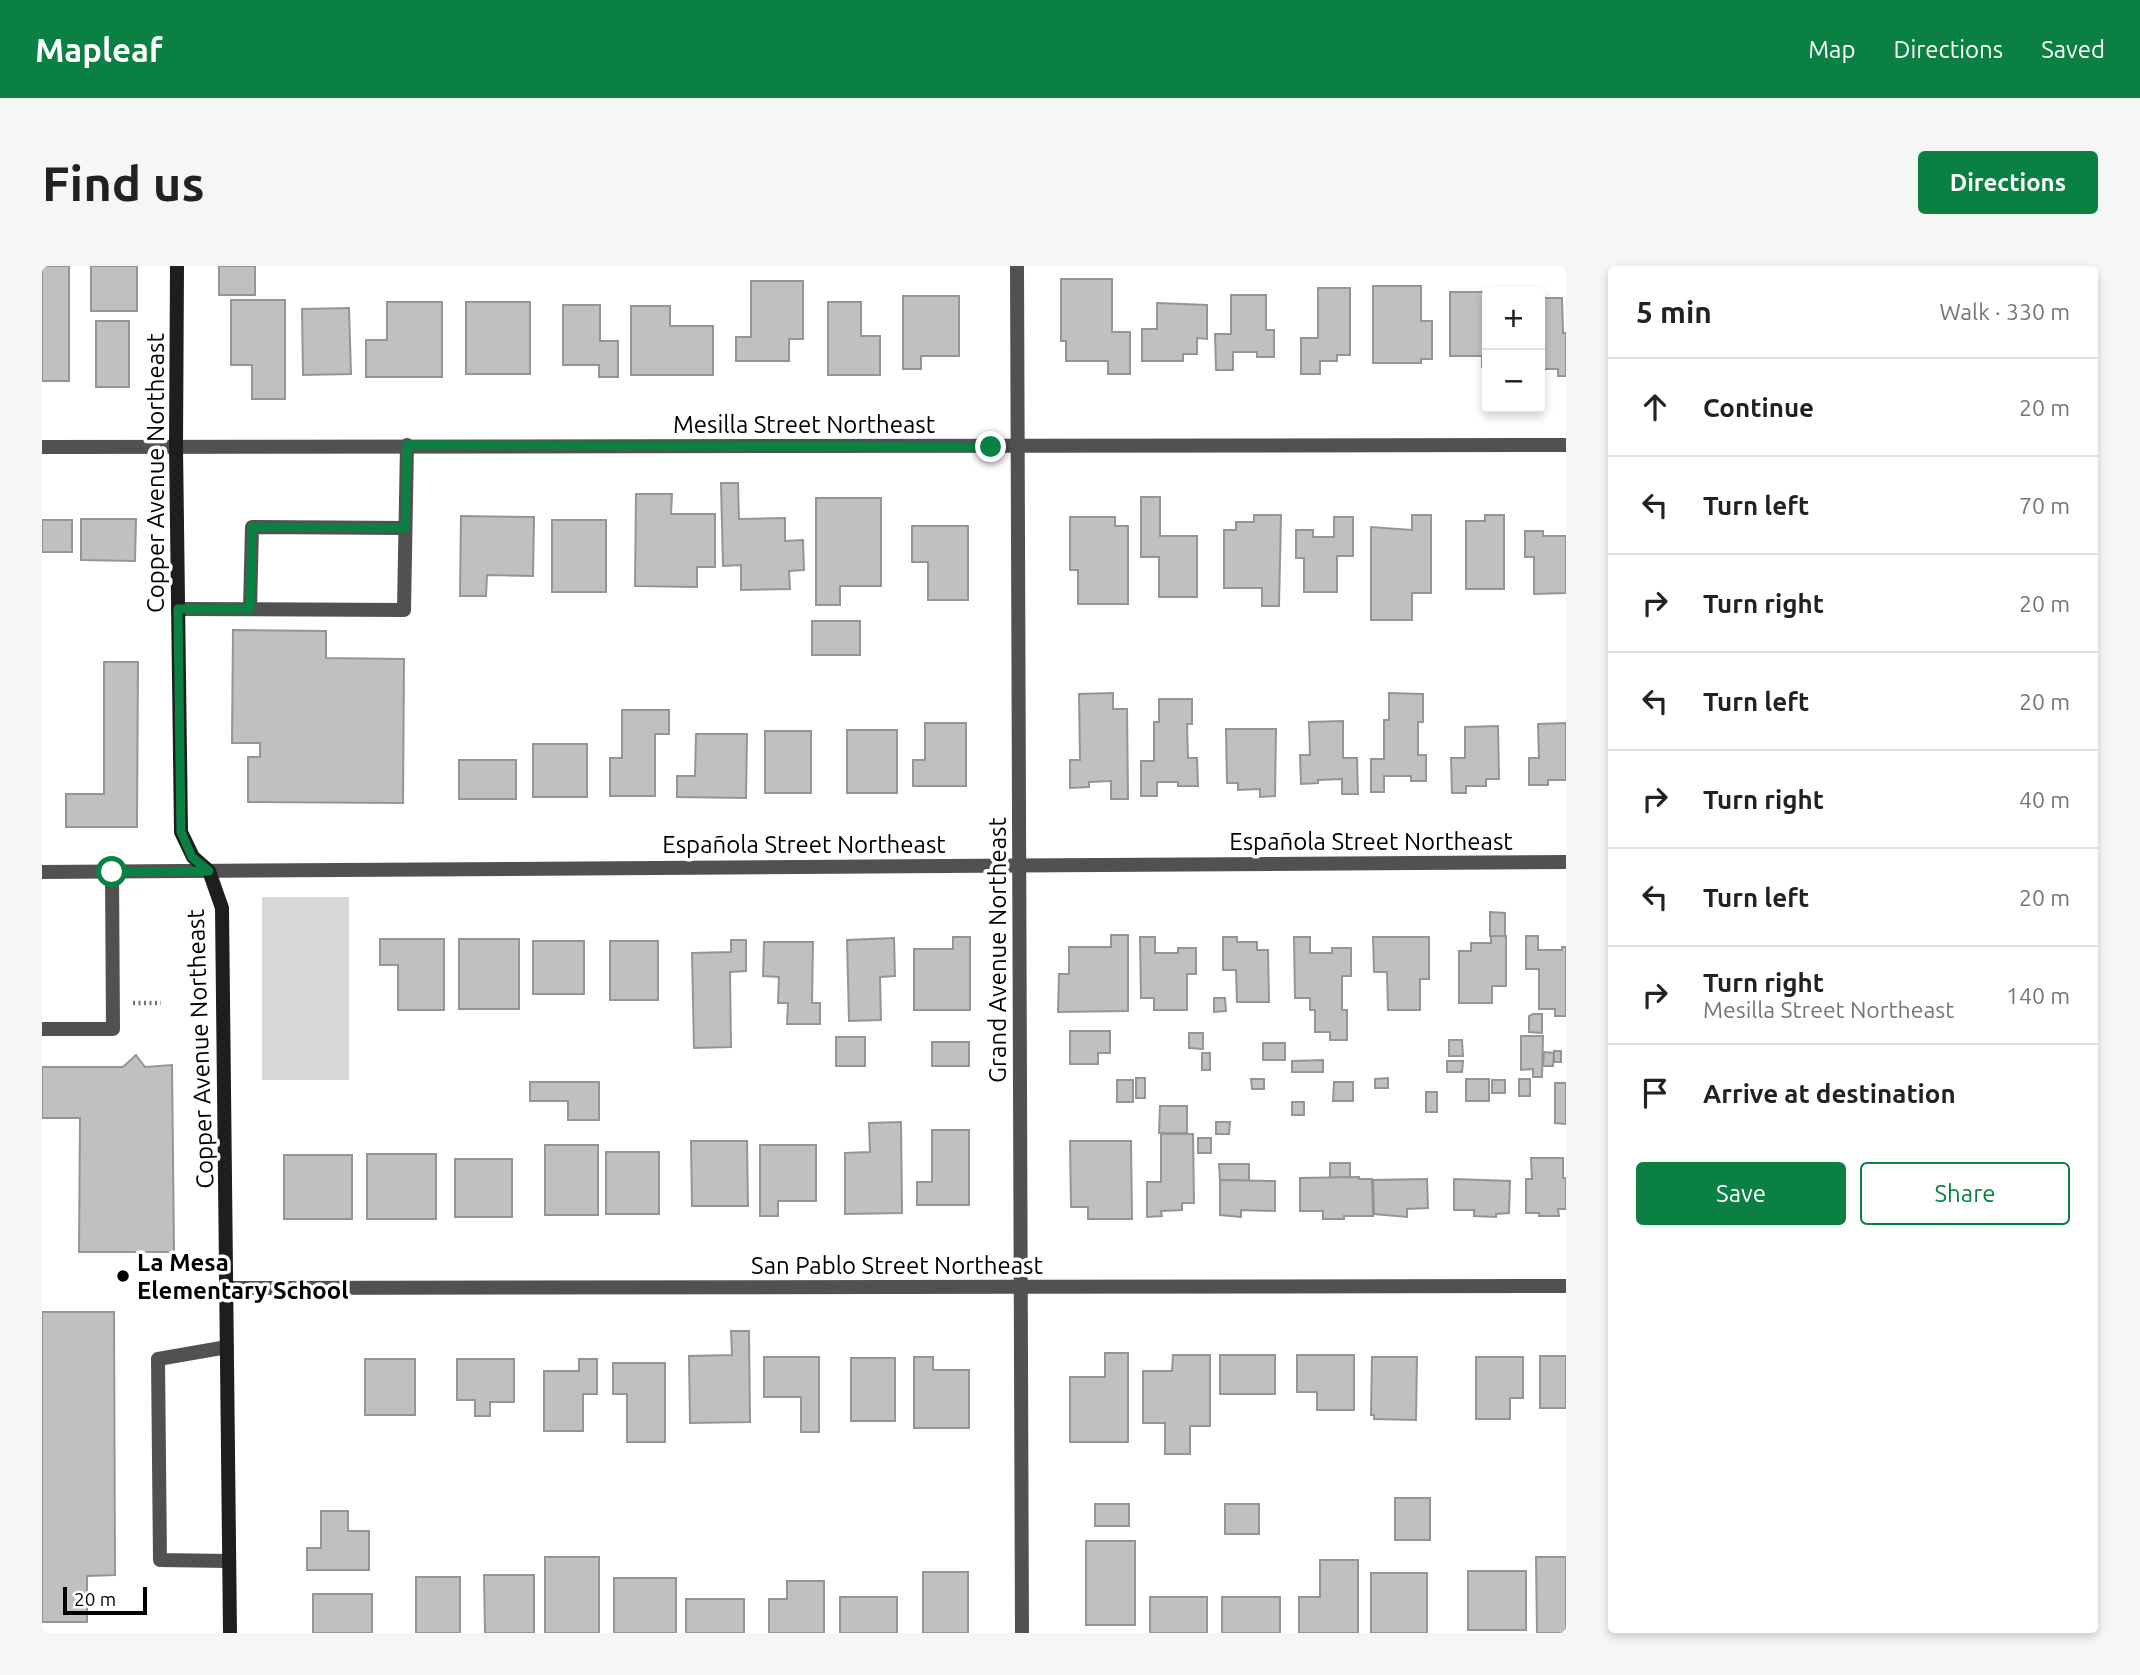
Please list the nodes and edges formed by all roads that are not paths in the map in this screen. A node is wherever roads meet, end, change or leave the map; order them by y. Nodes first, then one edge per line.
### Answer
1 (177, 266) edge
2 (1017, 266) edge
3 (407, 445) junction
4 (1566, 445) edge
5 (42, 447) edge
6 (176, 447) junction
7 (1018, 447) junction
8 (405, 528) junction
9 (178, 609) junction
10 (250, 609) junction
11 (1566, 862) edge
12 (1020, 865) junction
13 (209, 871) junction
14 (42, 872) edge
15 (112, 872) junction
16 (42, 1029) edge
17 (1566, 1286) edge
18 (1020, 1287) junction
19 (228, 1288) junction
20 (227, 1347) junction
21 (229, 1561) junction
22 (230, 1633) edge
23 (1022, 1633) edge

1 - 6 street, Copper Avenue Northeast
2 - 7 street, Grand Avenue Northeast
3 - 6 street, Mesilla Street Northeast
3 - 7 street, Mesilla Street Northeast
3 - 8 street
4 - 7 street, Mesilla Street Northeast
5 - 6 street, Mesilla Street Northeast
6 - 9 street, Copper Avenue Northeast
7 - 12 street, Grand Avenue Northeast
8 - 10 street
8 - 10 street
9 - 10 street
9 - 13 street, Copper Avenue Northeast
11 - 12 street, Española Street Northeast
12 - 13 street, Española Street Northeast
12 - 18 street, Grand Avenue Northeast
13 - 15 street, Española Street Northeast
13 - 19 street, Copper Avenue Northeast
14 - 15 street, Española Street Northeast
15 - 16 street
17 - 18 street, San Pablo Street Northeast
18 - 19 street, San Pablo Street Northeast
18 - 23 street, Grand Avenue Northeast
19 - 20 street, Copper Avenue Northeast
20 - 21 street, Copper Avenue Northeast
20 - 21 street
21 - 22 street, Copper Avenue Northeast

